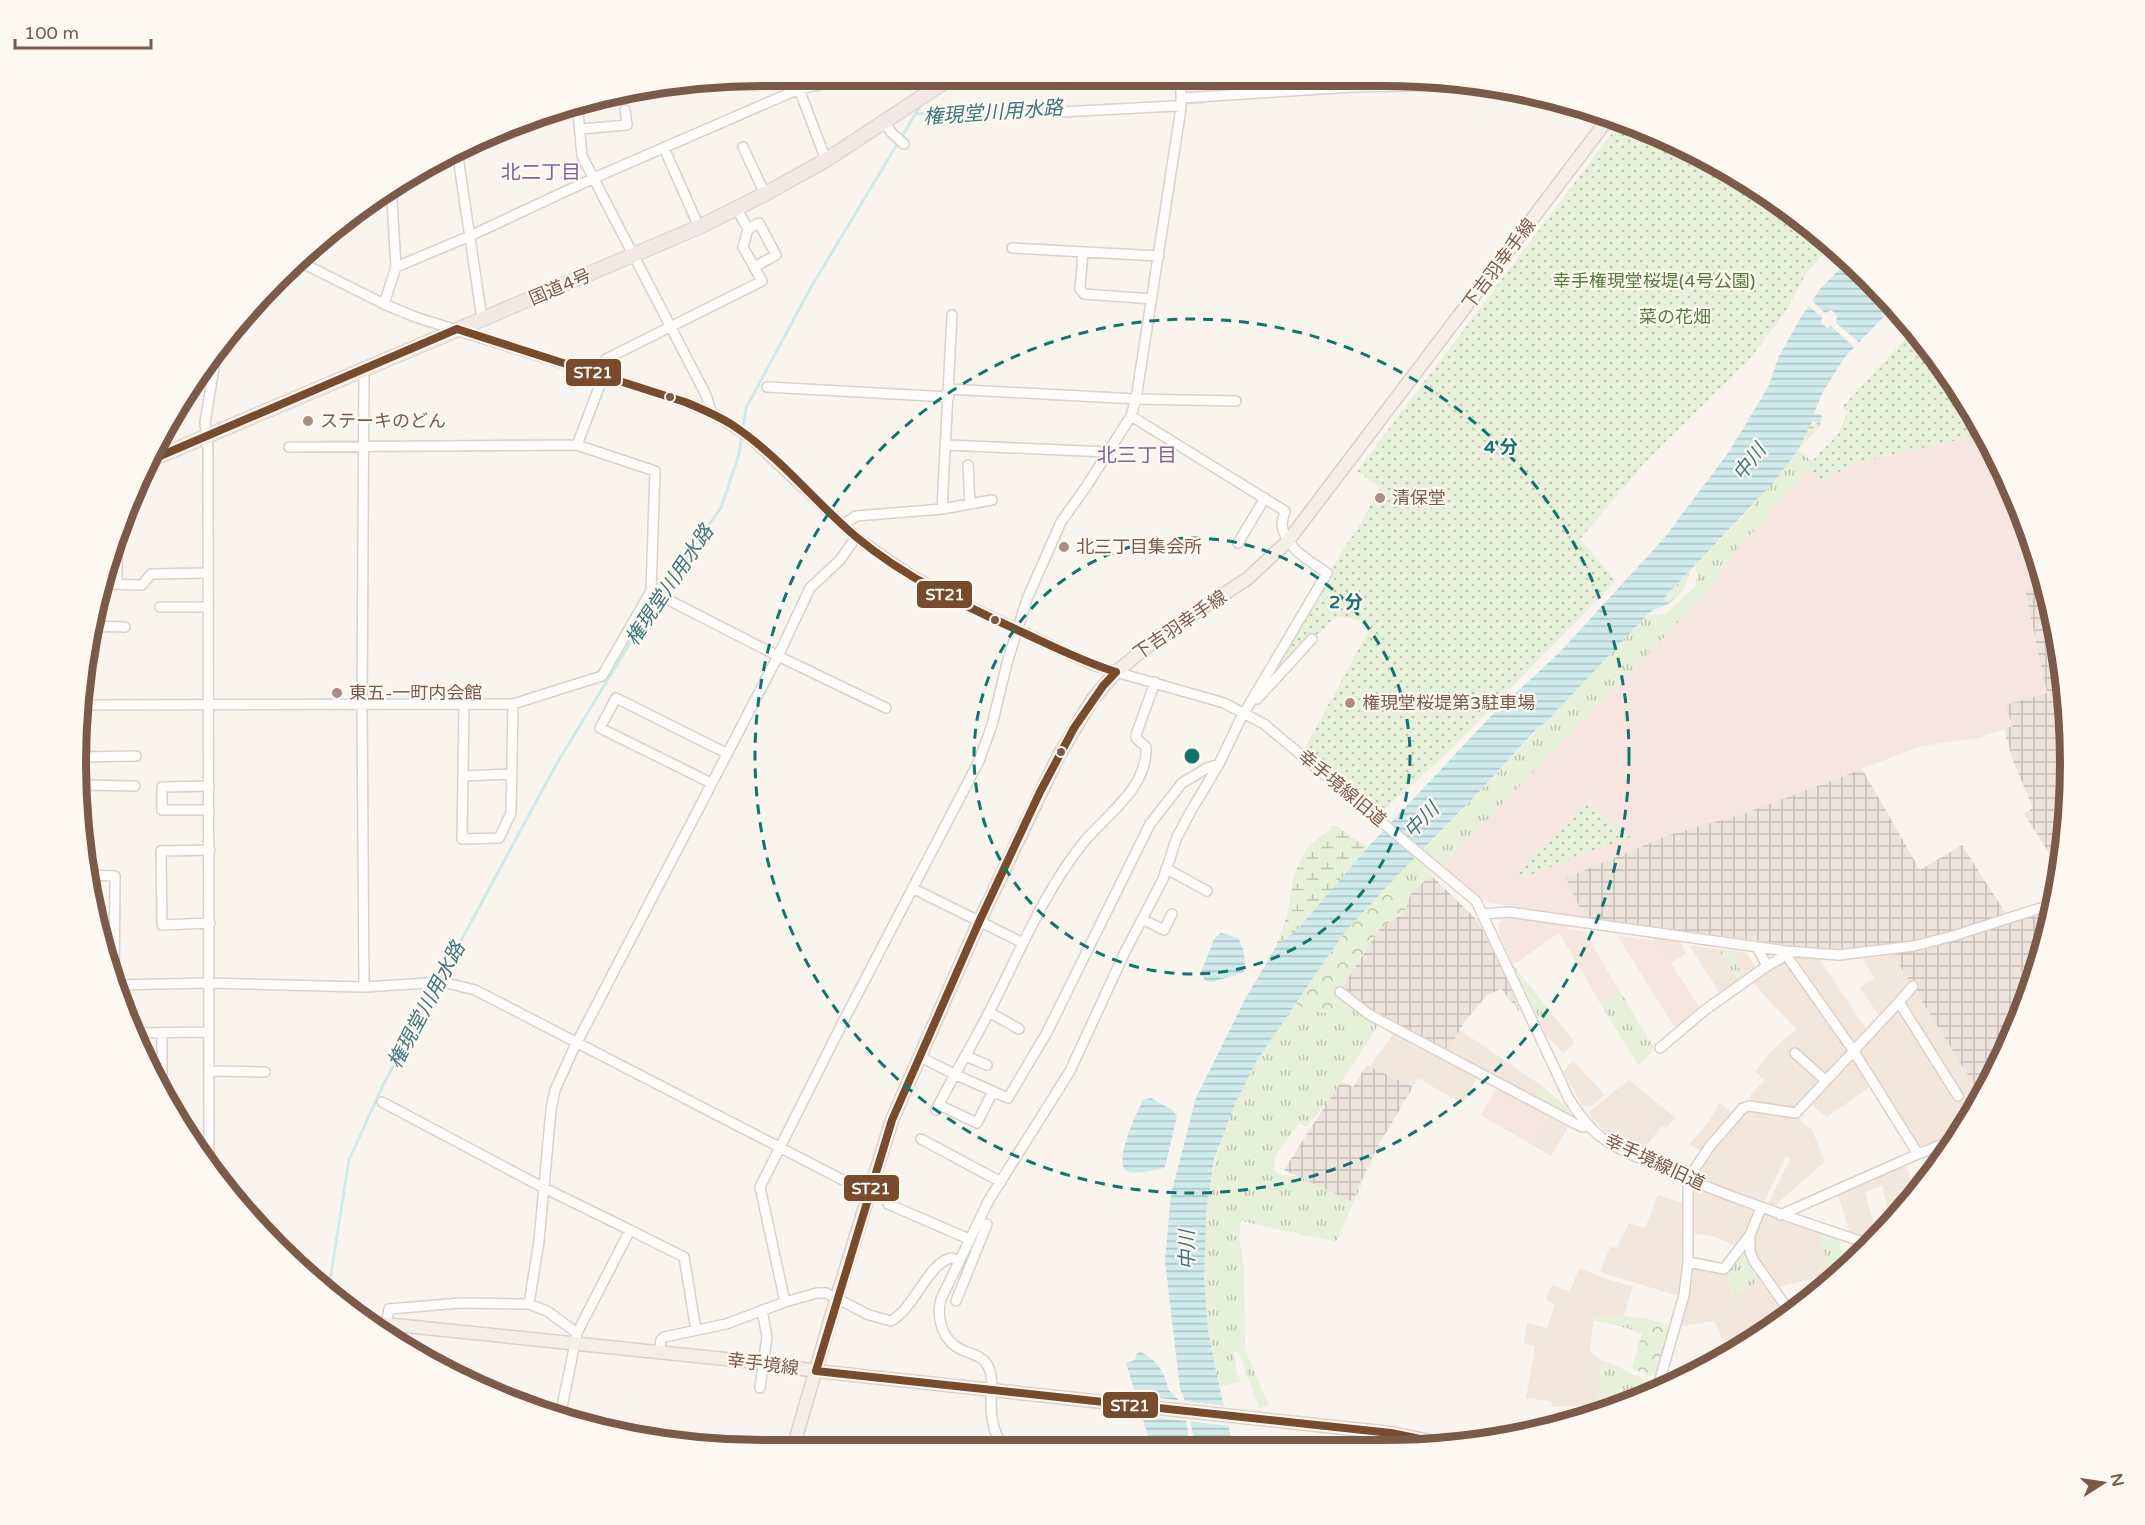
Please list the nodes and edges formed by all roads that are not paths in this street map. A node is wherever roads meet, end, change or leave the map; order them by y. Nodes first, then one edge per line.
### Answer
1 (813, 86) edge
2 (938, 86) edge
3 (1180, 86) edge
4 (1392, 86) edge
5 (799, 89) junction
6 (1182, 103) junction
7 (625, 110) dead end
8 (578, 112) edge
9 (1060, 112) dead end
10 (884, 122) junction
11 (1605, 123) edge
12 (580, 129) junction
13 (904, 144) dead end
14 (743, 147) dead end
15 (664, 148) junction
16 (458, 158) edge
17 (826, 160) junction
18 (594, 178) junction
19 (765, 194) junction
20 (392, 196) edge
21 (737, 209) junction
22 (699, 227) junction
23 (748, 229) junction
24 (470, 236) junction
25 (1012, 248) dead end
26 (1083, 252) junction
27 (635, 256) junction
28 (1159, 256) junction
29 (305, 264) edge
30 (396, 267) junction
31 (754, 267) junction
32 (1152, 299) junction
33 (384, 304) junction
34 (952, 315) dead end
35 (482, 319) junction
36 (671, 326) junction
37 (458, 329) junction
38 (214, 365) edge
39 (364, 369) junction
40 (600, 376) junction
41 (767, 387) dead end
42 (949, 393) junction
43 (1136, 399) junction
44 (1236, 401) dead end
45 (712, 414) junction
46 (1131, 416) junction
47 (206, 436) junction
48 (577, 445) junction
49 (946, 445) junction
50 (289, 447) dead end
51 (362, 447) junction
52 (1107, 452) junction
53 (158, 457) edge
54 (968, 465) dead end
55 (1265, 498) junction
56 (992, 500) dead end
57 (970, 504) junction
58 (942, 509) junction
59 (843, 525) junction
60 (856, 537) junction
61 (1288, 541) junction
62 (1238, 543) dead end
63 (117, 559) edge
64 (208, 573) junction
65 (110, 584) edge
66 (117, 584) junction
67 (651, 591) junction
68 (160, 607) dead end
69 (208, 607) junction
70 (100, 626) edge
71 (125, 627) dead end
72 (1016, 630) junction
73 (1312, 639) dead end
74 (778, 656) junction
75 (1116, 672) junction
76 (1155, 682) junction
77 (513, 704) junction
78 (88, 705) edge
79 (362, 705) junction
80 (464, 705) junction
81 (208, 706) junction
82 (886, 708) dead end
83 (1248, 708) junction
84 (726, 753) junction
85 (136, 756) dead end
86 (86, 757) edge
87 (1219, 764) junction
88 (512, 774) junction
89 (464, 776) junction
90 (711, 783) junction
91 (86, 784) edge
92 (135, 786) dead end
93 (209, 786) junction
94 (209, 810) junction
95 (210, 850) junction
96 (1167, 869) junction
97 (95, 875) edge
98 (912, 888) junction
99 (1207, 891) dead end
100 (2043, 907) edge
101 (1172, 914) dead end
102 (1483, 914) junction
103 (1142, 919) junction
104 (979, 922) junction
105 (210, 923) junction
106 (1023, 943) junction
107 (1757, 947) junction
108 (1786, 951) junction
109 (114, 956) edge
110 (1767, 966) junction
111 (209, 983) junction
112 (123, 985) edge
113 (1912, 986) dead end
114 (364, 987) junction
115 (1340, 992) dead end
116 (1899, 1002) junction
117 (989, 1012) junction
118 (1019, 1029) dead end
119 (209, 1032) junction
120 (162, 1033) junction
121 (142, 1034) edge
122 (577, 1043) junction
123 (1660, 1048) dead end
124 (1853, 1050) junction
125 (1795, 1053) dead end
126 (966, 1056) junction
127 (920, 1057) junction
128 (987, 1065) dead end
129 (209, 1071) junction
130 (265, 1072) dead end
131 (954, 1074) junction
132 (162, 1075) edge
133 (1825, 1080) junction
134 (993, 1091) junction
135 (1958, 1096) dead end
136 (382, 1102) dead end
137 (1589, 1126) junction
138 (921, 1139) dead end
139 (1941, 1145) edge
140 (779, 1148) junction
141 (209, 1152) edge
142 (1918, 1154) junction
143 (1688, 1179) junction
144 (1001, 1182) junction
145 (544, 1188) junction
146 (870, 1194) junction
147 (888, 1204) dead end
148 (1761, 1208) junction
149 (1780, 1215) junction
150 (987, 1224) dead end
151 (630, 1230) junction
152 (1750, 1235) junction
153 (969, 1239) junction
154 (1861, 1241) edge
155 (958, 1261) junction
156 (1688, 1262) junction
157 (837, 1297) junction
158 (956, 1301) dead end
159 (785, 1302) junction
160 (529, 1304) junction
161 (1786, 1306) edge
162 (762, 1310) junction
163 (386, 1324) joint
164 (696, 1330) junction
165 (576, 1338) junction
166 (659, 1353) junction
167 (764, 1363) junction
168 (816, 1371) junction
169 (1658, 1381) edge
170 (760, 1388) dead end
171 (992, 1389) junction
172 (562, 1409) edge
173 (1417, 1438) edge
174 (796, 1440) edge
175 (1000, 1440) edge

1 - 5 street
2 - 10 highway, 国道4号
3 - 6 street
4 - 6 street
5 - 15 street
5 - 17 street
6 - 9 street
6 - 28 street
7 - 12 street
8 - 12 street
10 - 13 street
10 - 17 highway, 国道4号
11 - 61 main road, 下吉羽幸手線
12 - 18 street
14 - 19 street
15 - 18 street
15 - 22 street
16 - 24 street
17 - 19 highway, 国道4号
18 - 24 street
18 - 27 street
19 - 21 highway, 国道4号
20 - 30 street
21 - 22 highway, 国道4号
21 - 23 street
22 - 27 highway, 国道4号
23 - 31 street
23 - 31 street
24 - 30 street
24 - 35 street
25 - 26 street
26 - 28 street
26 - 32 street
27 - 35 highway, 国道4号
27 - 36 street
28 - 32 street
29 - 33 street
30 - 33 street
31 - 36 street
32 - 43 street
33 - 37 street
34 - 42 street
35 - 37 highway, 国道4号
36 - 40 street
36 - 45 street
37 - 39 highway, 国道4号
37 - 40 street
38 - 47 street
39 - 47 highway, 国道4号
39 - 51 street
40 - 45 street
40 - 48 street
41 - 42 street
42 - 43 street
42 - 49 street
43 - 44 street
43 - 46 street
45 - 59 street, 幸手境線旧道
46 - 52 street
46 - 55 street
47 - 53 highway, 国道4号
47 - 64 street
48 - 51 street
48 - 67 street
49 - 52 street
49 - 58 street
50 - 51 street
51 - 79 street
52 - 72 street
54 - 57 street
55 - 61 street
55 - 62 street
56 - 57 street
57 - 58 street
58 - 59 street
59 - 60 street, 幸手境線旧道
60 - 72 street, 幸手境線旧道
60 - 74 street
61 - 75 main road, 下吉羽幸手線
61 - 83 street
63 - 66 street
64 - 66 street
64 - 69 street
65 - 66 street
67 - 74 street
67 - 77 street
68 - 69 street
69 - 81 street
70 - 71 street
72 - 75 street, 幸手境線旧道
72 - 98 street
73 - 83 street
74 - 82 street
74 - 84 street
75 - 76 street, 幸手境線旧道
75 - 104 main road, 下吉羽幸手線
76 - 83 street, 幸手境線旧道
76 - 106 street
77 - 80 street
77 - 88 street
78 - 81 street
79 - 80 street
79 - 81 street
79 - 114 street
80 - 89 street
81 - 93 street
83 - 87 street
83 - 102 street, 幸手境線旧道
84 - 90 street
84 - 90 street
85 - 86 street
87 - 96 street
87 - 134 street
88 - 89 street
88 - 89 street
90 - 122 street
91 - 92 street
93 - 94 street
93 - 94 street
94 - 95 street
95 - 105 street
95 - 105 street
96 - 99 street
96 - 103 street
97 - 109 street
98 - 104 street
98 - 140 street
100 - 108 street
101 - 103 street
102 - 107 street
102 - 137 street, 幸手境線旧道
103 - 144 street
104 - 106 street
104 - 127 main road, 下吉羽幸手線
105 - 111 street
106 - 117 street
107 - 108 street
107 - 110 street
108 - 110 street
108 - 124 street
110 - 123 street
111 - 112 street
111 - 114 street
111 - 119 street
113 - 116 street
114 - 122 street
115 - 137 street
116 - 124 street
116 - 135 street
117 - 118 street
117 - 126 street
119 - 120 street
119 - 129 street
120 - 121 street
120 - 132 street
122 - 140 street
122 - 145 street
124 - 133 street
124 - 142 street
125 - 133 street
126 - 128 street
126 - 131 street
127 - 131 street
127 - 146 main road, 下吉羽幸手線
129 - 130 street
129 - 141 street
131 - 134 street
131 - 134 street
133 - 143 street
136 - 145 street
137 - 143 street, 幸手境線旧道
138 - 144 street
139 - 142 street
140 - 146 street
140 - 159 street
142 - 149 street
143 - 148 street, 幸手境線旧道
143 - 156 street
144 - 153 street
145 - 151 street
145 - 160 street
146 - 157 main road, 下吉羽幸手線
147 - 153 street
148 - 149 street, 幸手境線旧道
148 - 152 street
149 - 154 street, 幸手境線旧道
150 - 158 street
151 - 164 street
151 - 165 street
152 - 156 street
152 - 161 street
153 - 155 street
155 - 157 street
155 - 171 street
156 - 169 street
157 - 159 street
157 - 168 main road, 下吉羽幸手線
159 - 162 street
160 - 163 street
160 - 165 street
162 - 164 street
162 - 167 street
163 - 165 main road, 幸手境線
164 - 166 street
165 - 166 main road, 幸手境線
165 - 172 street
166 - 167 main road, 幸手境線
167 - 168 main road, 幸手境線
167 - 170 street
168 - 171 main road, 幸手境線
168 - 174 main road, 下吉羽幸手線
171 - 173 main road, 幸手境線
171 - 175 street

